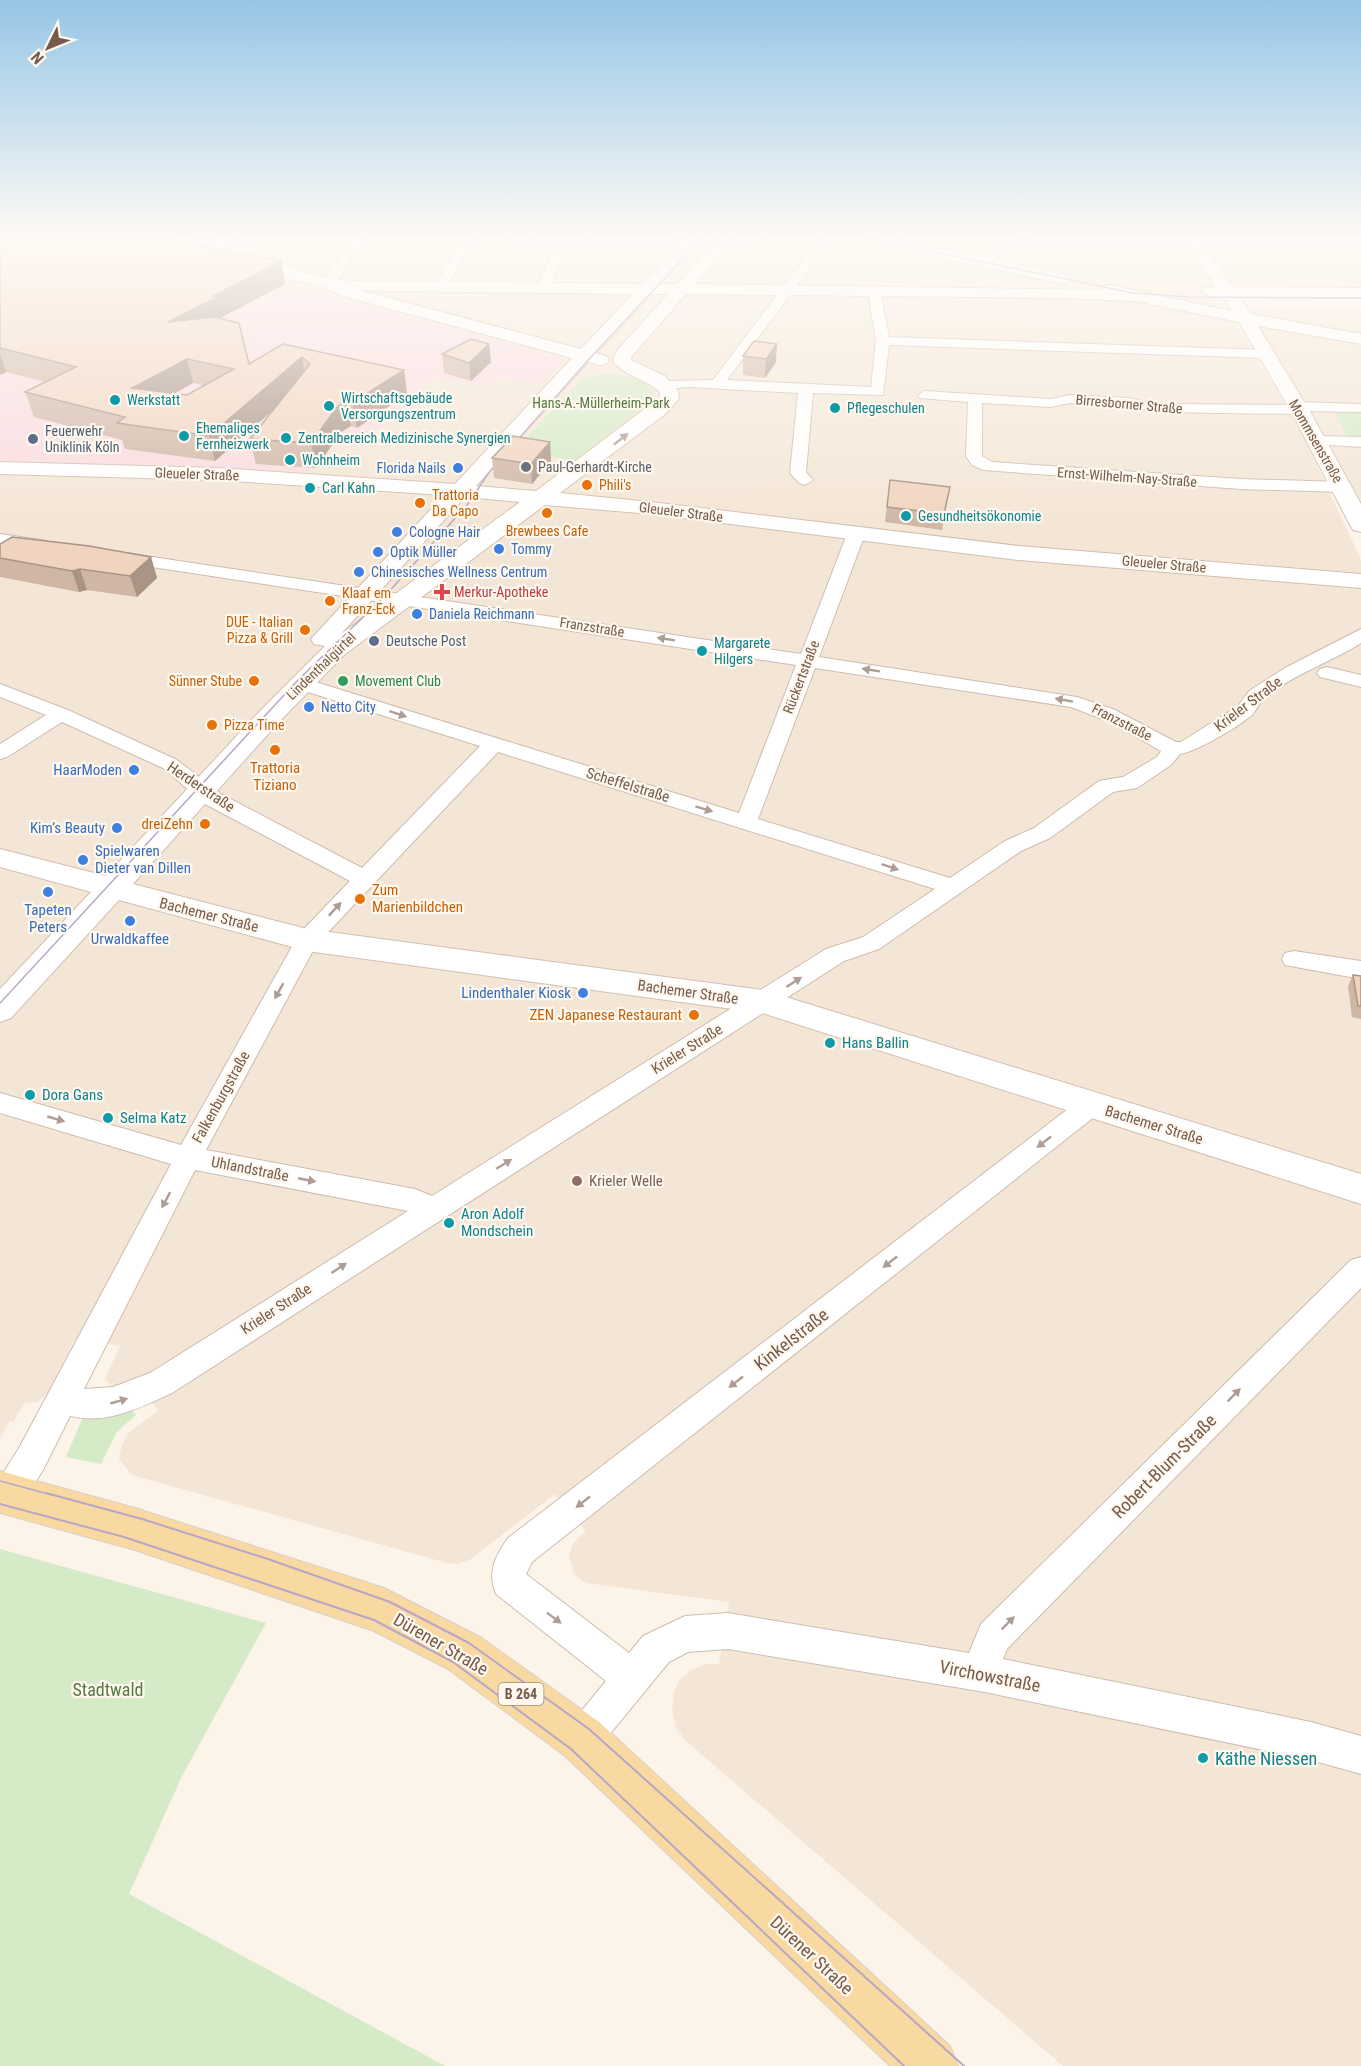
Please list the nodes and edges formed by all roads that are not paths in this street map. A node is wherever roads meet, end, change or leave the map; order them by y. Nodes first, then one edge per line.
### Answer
1 (507, 334) edge
2 (603, 334) edge
3 (641, 334) edge
4 (754, 334) edge
5 (881, 334) edge
6 (1255, 334) edge
7 (1340, 334) edge
8 (1361, 339) edge
9 (882, 341) junction
10 (1266, 354) junction
11 (584, 355) junction
12 (570, 370) junction
13 (657, 381) junction
14 (717, 384) junction
15 (806, 389) junction
16 (925, 395) dead end
17 (975, 398) junction
18 (1297, 408) junction
19 (1361, 408) edge
20 (1317, 441) junction
21 (1361, 442) edge
22 (0, 468) edge
23 (805, 480) dead end
24 (1342, 487) junction
25 (457, 491) junction
26 (540, 499) junction
27 (1361, 525) edge
28 (856, 534) junction
29 (0, 539) edge
30 (63, 548) edge
31 (98, 554) edge
32 (1350, 580) edge
33 (364, 593) junction
34 (402, 599) junction
35 (1361, 601) edge
36 (1361, 635) edge
37 (807, 660) junction
38 (1327, 673) dead end
39 (1361, 681) edge
40 (302, 684) junction
41 (0, 690) edge
42 (61, 714) junction
43 (494, 744) junction
44 (1173, 749) junction
45 (0, 753) edge
46 (198, 786) junction
47 (746, 822) junction
48 (0, 858) edge
49 (364, 879) junction
50 (104, 887) junction
51 (954, 887) junction
52 (307, 940) junction
53 (1294, 959) dead end
54 (1361, 970) edge
55 (0, 988) edge
56 (763, 1002) junction
57 (0, 1010) edge
58 (0, 1103) edge
59 (1090, 1106) junction
60 (188, 1158) junction
61 (1361, 1189) edge
62 (431, 1210) junction
63 (1361, 1269) edge
64 (62, 1399) junction
65 (4, 1493) edge
66 (985, 1674) junction
67 (631, 1677) junction
68 (582, 1739) junction
69 (1361, 1755) edge
70 (930, 2066) edge

1 - 11 street
2 - 11 street, Lindenthalgürtel
3 - 13 street
4 - 14 street
5 - 9 street
6 - 10 street, Mommsenstraße
7 - 8 street
9 - 10 street
9 - 15 street
10 - 18 street, Mommsenstraße
11 - 12 street, Lindenthalgürtel
11 - 13 street
12 - 13 street
12 - 25 street, Lindenthalgürtel
13 - 14 street
26 -> 13 street, Lindenthalgürtel
14 - 15 street
15 - 23 street
16 - 17 street, Birresborner Straße
17 - 18 street, Birresborner Straße
17 - 24 street, Ernst-Wilhelm-Nay-Straße
18 - 19 street, Birresborner Straße
18 - 20 street, Mommsenstraße
20 - 21 street
20 - 24 street, Mommsenstraße
22 - 25 street, Gleueler Straße
24 - 27 street, Mommsenstraße
25 - 26 street, Gleueler Straße
25 - 33 street, Lindenthalgürtel
26 - 28 street, Gleueler Straße
26 - 34 street, Lindenthalgürtel
28 - 32 street, Gleueler Straße
28 - 37 street, Rückertstraße
29 - 30 street
31 - 33 street, Franzstraße
32 - 35 street
33 - 34 street, Franzstraße
33 - 46 street, Lindenthalgürtel
37 -> 34 street, Franzstraße
34 - 40 street, Lindenthalgürtel
36 - 44 street, Krieler Straße
44 -> 37 street, Franzstraße
37 - 47 street, Rückertstraße
38 - 39 street
40 -> 43 street, Scheffelstraße
40 - 46 street, Lindenthalgürtel
41 - 42 street, Herderstraße
42 - 45 street
42 - 46 street, Herderstraße
43 -> 47 street, Scheffelstraße
43 - 49 street, Falkenburgstraße
44 - 51 street, Krieler Straße
46 - 49 street, Herderstraße
46 - 50 street, Lindenthalgürtel
47 -> 51 street, Scheffelstraße
48 - 50 street, Bachemer Straße
52 -> 49 street, Falkenburgstraße
50 - 52 street, Bachemer Straße
50 - 55 street, Lindenthalgürtel
50 - 57 street, Lindenthalgürtel
56 -> 51 street, Krieler Straße
52 - 56 street, Bachemer Straße
52 -> 60 street, Falkenburgstraße
53 - 54 street
56 - 59 street, Bachemer Straße
62 -> 56 street, Krieler Straße
58 -> 60 street, Uhlandstraße
59 - 61 street, Bachemer Straße
59 -> 67 street, Kinkelstraße
60 -> 62 street, Uhlandstraße
60 -> 64 street, Falkenburgstraße
64 -> 62 street, Krieler Straße
66 -> 63 street, Robert-Blum-Straße
64 - 65 street, Falkenburgstraße
65 - 68 main road, Dürener Straße / B 264
66 - 67 street, Virchowstraße
66 - 69 street, Virchowstraße
67 - 68 street, Virchowstraße
68 - 70 main road, Dürener Straße / B 264

